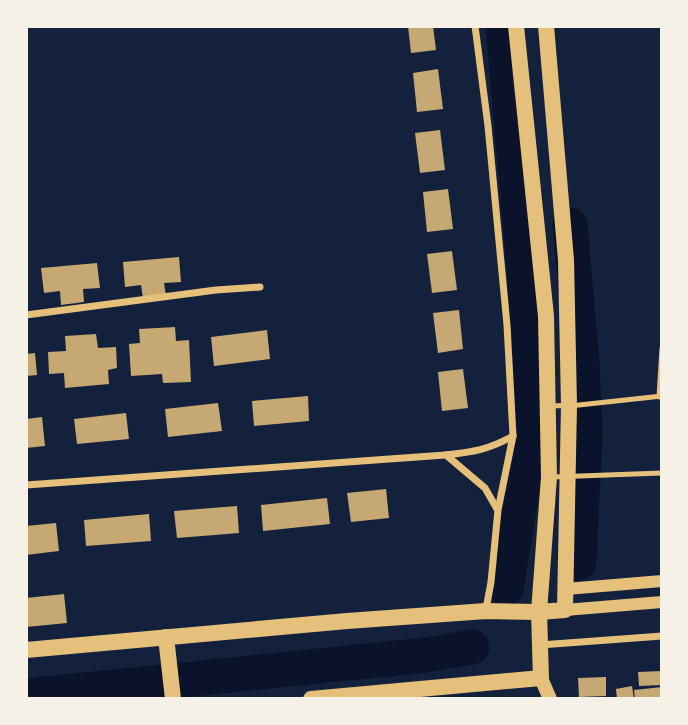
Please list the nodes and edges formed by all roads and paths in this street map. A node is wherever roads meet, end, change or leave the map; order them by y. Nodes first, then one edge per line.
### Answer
1 (475, 26) edge
2 (516, 26) edge
3 (546, 26) edge
4 (549, 59) junction
5 (519, 62) junction
6 (260, 287) dead end
7 (26, 315) edge
8 (662, 348) edge
9 (660, 396) edge
10 (574, 405) junction
11 (548, 406) junction
12 (513, 436) junction
13 (445, 455) junction
14 (662, 473) edge
15 (574, 475) junction
16 (549, 477) junction
17 (26, 485) edge
18 (498, 510) junction
19 (662, 581) edge
20 (541, 589) junction
21 (566, 589) junction
22 (662, 602) edge
23 (565, 610) junction
24 (486, 611) junction
25 (539, 612) junction
26 (662, 636) edge
27 (166, 639) junction
28 (539, 645) junction
29 (26, 650) edge
30 (541, 678) junction
31 (173, 699) edge
32 (311, 699) edge
33 (550, 699) edge

1 - 12 street
2 - 5 main road
3 - 4 main road
4 - 5 main road
4 - 10 main road
5 - 11 main road
6 - 7 street
8 - 9 lane
9 - 10 lane
10 - 11 lane
10 - 15 main road
11 - 16 main road
12 - 13 street
12 - 18 street
13 - 17 street
13 - 18 street
14 - 15 lane
15 - 16 lane
15 - 21 main road
16 - 20 main road
18 - 24 street
19 - 21 street
20 - 21 main road
20 - 25 main road
21 - 23 main road
22 - 23 street
23 - 25 main road
24 - 25 main road
24 - 27 main road
25 - 28 main road
26 - 28 street
27 - 29 main road
27 - 31 main road
28 - 30 main road
30 - 32 main road
30 - 33 main road

